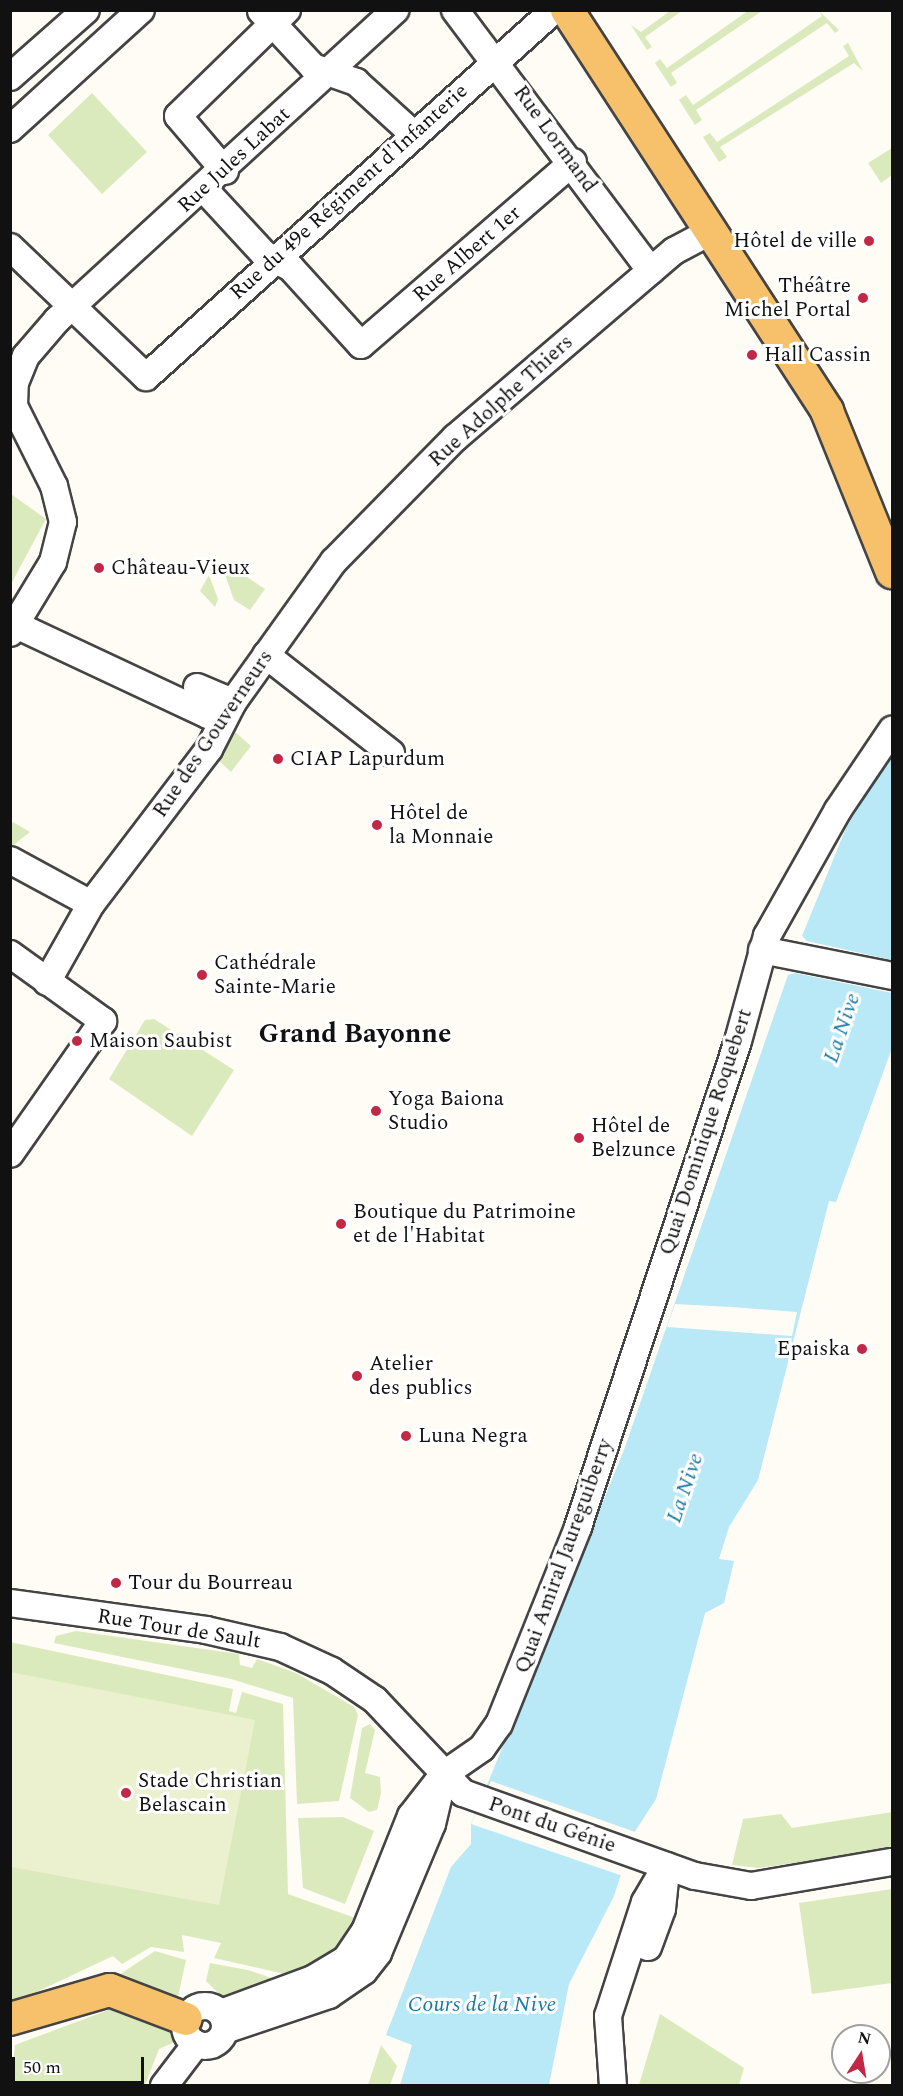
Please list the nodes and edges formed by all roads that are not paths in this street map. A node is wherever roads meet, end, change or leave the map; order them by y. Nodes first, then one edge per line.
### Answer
1 (86, 10) edge
2 (141, 10) edge
3 (395, 10) edge
4 (455, 10) edge
5 (554, 10) edge
6 (567, 10) edge
7 (274, 16) edge
8 (496, 60) junction
9 (331, 74) junction
10 (10, 77) edge
11 (10, 129) edge
12 (412, 133) junction
13 (573, 162) junction
14 (225, 171) junction
15 (204, 189) junction
16 (709, 232) junction
17 (10, 247) edge
18 (275, 261) junction
19 (651, 271) junction
20 (71, 308) junction
21 (892, 572) edge
22 (312, 592) joint
23 (13, 629) edge
24 (266, 655) junction
25 (197, 687) dead end
26 (228, 710) junction
27 (892, 730) edge
28 (392, 753) dead end
29 (10, 860) edge
30 (91, 904) junction
31 (762, 950) junction
32 (11, 955) edge
33 (892, 976) edge
34 (47, 982) junction
35 (10, 1154) edge
36 (649, 1314) joint
37 (10, 1603) edge
38 (443, 1775) junction
39 (892, 1862) edge
40 (666, 1866) junction
41 (223, 2021) junction
42 (16, 2025) edge
43 (191, 2032) junction
44 (164, 2085) edge
45 (612, 2085) edge
46 (619, 2085) edge

1 - 10 street
2 - 11 street
3 - 9 street, Rue Jules Labat
4 - 8 street, Rue Lormand
5 - 8 street, Rue du 49e Régiment d'Infanterie
6 - 16 main road
7 - 9 street
7 - 14 street
8 - 12 street, Rue du 49e Régiment d'Infanterie
8 - 13 street, Rue Lormand
9 - 12 street
9 - 14 street, Rue Jules Labat
12 - 18 street, Rue du 49e Régiment d'Infanterie
13 - 18 street, Rue Albert 1er
13 - 19 street, Rue Lormand
14 - 15 street, Rue Jules Labat
15 - 18 street
15 - 20 street, Rue Jules Labat
16 - 19 street, Rue Adolphe Thiers
16 - 21 main road
17 - 20 street
18 - 20 street, Rue du 49e Régiment d'Infanterie
19 - 22 street, Rue Adolphe Thiers
20 - 23 street, Rue Jules Labat
22 - 24 street, Rue des Gouverneurs
23 - 26 street
24 - 26 street, Rue des Gouverneurs
24 - 28 street
25 - 26 street
26 - 30 street, Rue des Gouverneurs
27 - 31 street, Quai Dominique Roquebert
29 - 30 street
30 - 34 street, Rue des Gouverneurs
31 - 33 street
31 - 36 street, Quai Dominique Roquebert
32 - 34 street
34 - 35 street
36 - 38 street, Quai Amiral Jaureguiberry
37 - 38 street, Rue Tour de Sault
38 - 40 street, Pont du Génie
38 - 41 street
39 - 40 street, Pont du Génie
40 - 45 street
40 - 46 street
41 - 43 street
41 - 43 street
42 - 43 main road
43 - 44 street

